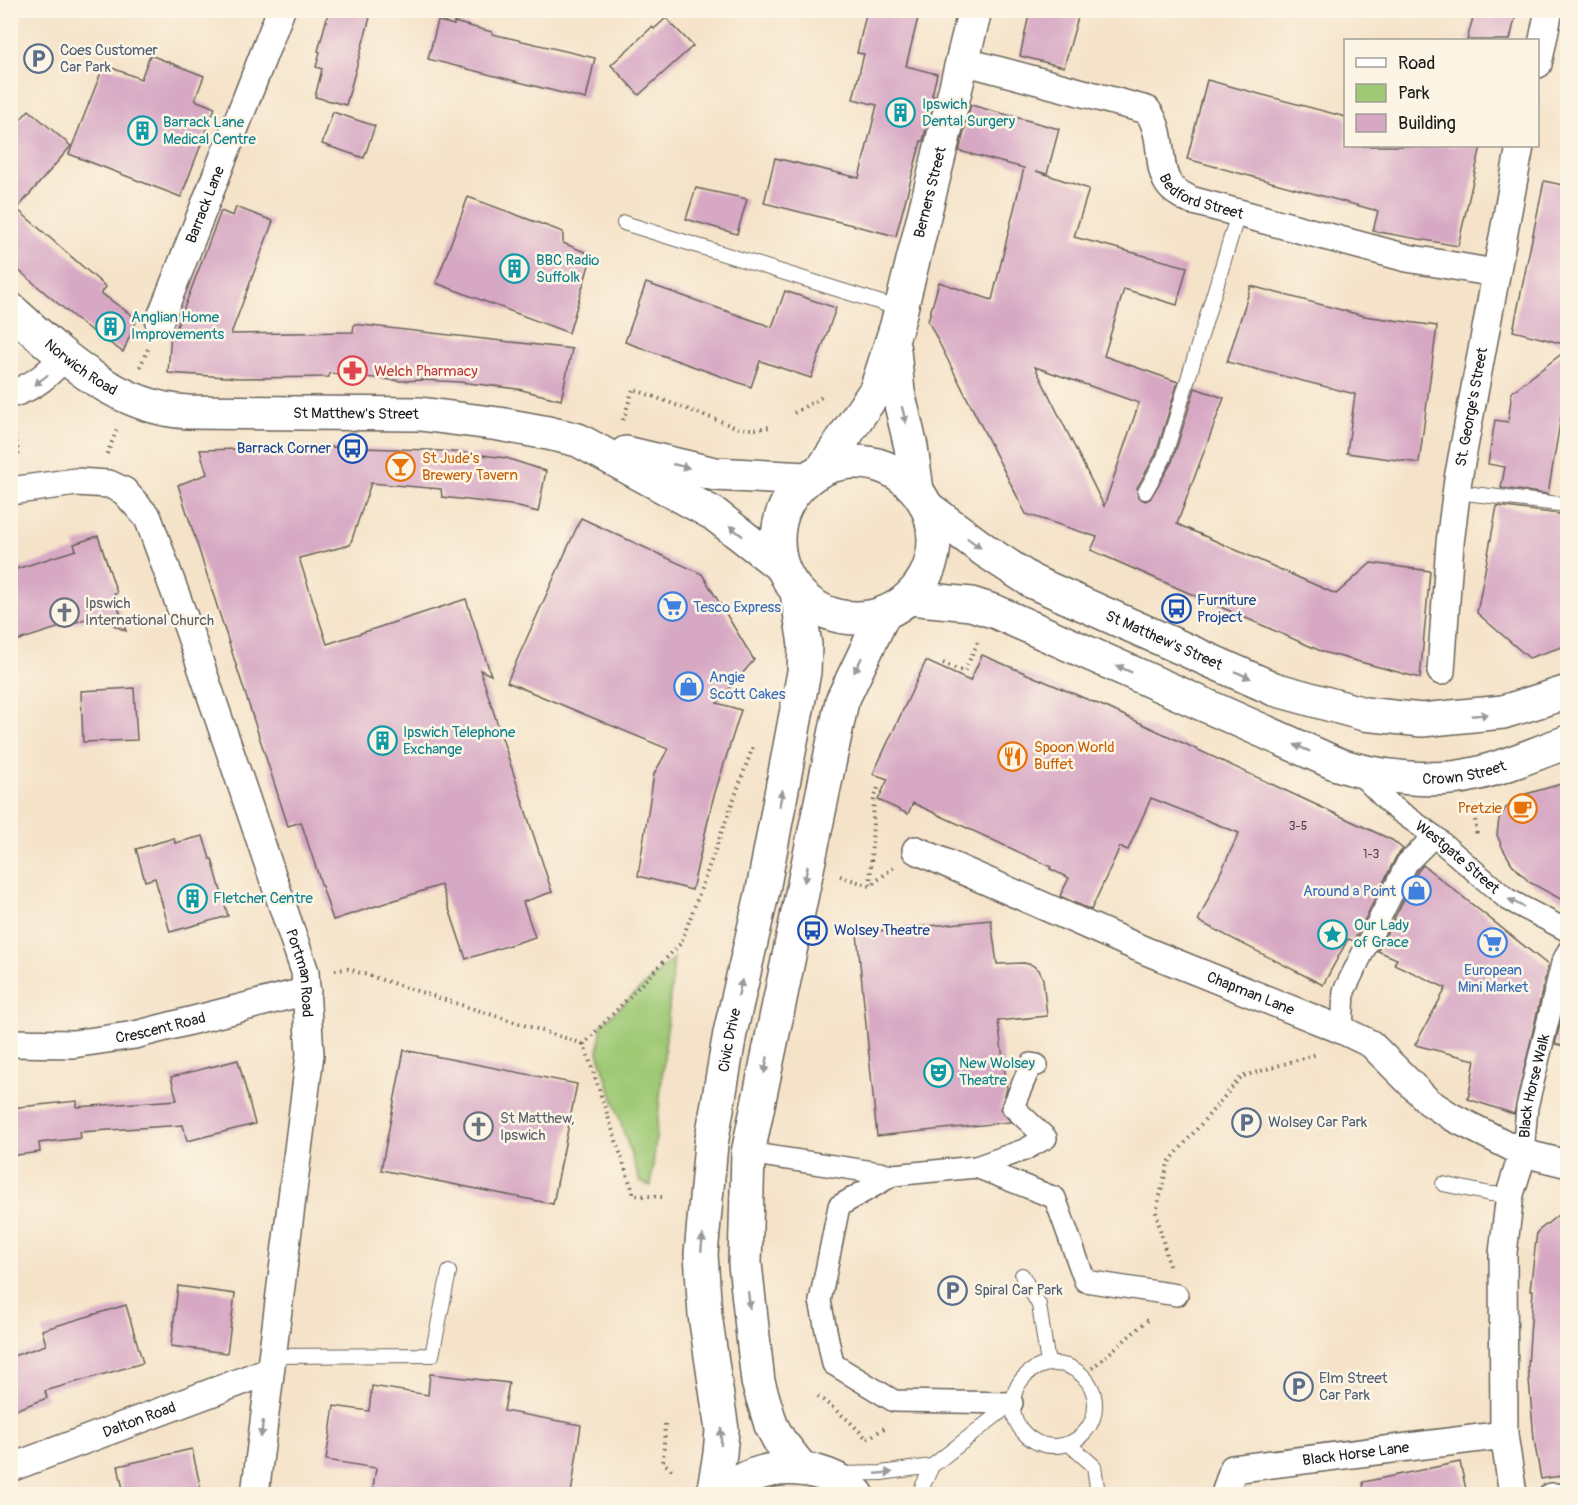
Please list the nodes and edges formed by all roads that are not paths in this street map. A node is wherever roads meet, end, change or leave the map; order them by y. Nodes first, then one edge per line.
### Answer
1 (281, 10) edge
2 (975, 10) edge
3 (1549, 10) edge
4 (1539, 59) edge
5 (963, 61) junction
6 (1520, 147) edge
7 (1238, 214) junction
8 (624, 223) dead end
9 (1495, 273) junction
10 (10, 309) edge
11 (159, 321) road end
12 (896, 323) junction
13 (65, 357) junction
14 (126, 398) joint
15 (11, 406) edge
16 (583, 444) junction
17 (815, 473) junction
18 (10, 491) edge
19 (1145, 492) dead end
20 (1456, 492) junction
21 (923, 499) junction
22 (1568, 505) edge
23 (790, 579) junction
24 (897, 606) junction
25 (1441, 671) dead end
26 (1568, 692) edge
27 (1568, 742) edge
28 (1356, 770) junction
29 (1434, 836) junction
30 (916, 850) road end
31 (1568, 931) edge
32 (1568, 951) edge
33 (306, 982) junction
34 (1342, 1030) junction
35 (10, 1043) edge
36 (1037, 1065) dead end
37 (748, 1153) junction
38 (1523, 1153) junction
39 (1568, 1164) edge
40 (976, 1167) junction
41 (893, 1175) junction
42 (1443, 1184) dead end
43 (1510, 1194) junction
44 (449, 1272) dead end
45 (1023, 1275) dead end
46 (1177, 1295) road end
47 (270, 1363) junction
48 (1048, 1364) junction
49 (1012, 1403) junction
50 (1504, 1435) junction
51 (1069, 1443) junction
52 (932, 1466) junction
53 (10, 1468) edge
54 (814, 1472) junction
55 (255, 1494) edge
56 (713, 1494) edge
57 (724, 1494) edge
58 (857, 1494) edge
59 (920, 1494) edge
60 (1098, 1494) edge
61 (1225, 1494) edge
62 (1513, 1494) edge
63 (1550, 1494) edge
64 (1556, 1494) edge

1 - 11 street, Barrack Lane
2 - 5 main road, Berners Street
3 - 4 street
5 - 7 street, Bedford Street
5 - 12 main road, Berners Street
6 - 9 street, St. George's Street
7 - 9 street, Bedford Street
7 - 19 lane
8 - 12 lane
9 - 20 street, St. George's Street
10 - 13 main road, Norwich Road
12 - 17 main road, Berners Street
12 -> 21 main road, Berners Street
13 - 14 main road, Norwich Road
13 -> 15 street
14 - 16 main road, St Matthew's Street
16 -> 17 main road, St Matthew's Street
23 -> 16 main road, St Matthew's Street
17 - 21 main road
17 - 23 main road
18 - 33 street, Portman Road
20 - 22 lane
20 - 25 street, St. George's Street
21 - 24 main road
21 -> 26 main road, St Matthew's Street
23 - 24 main road
56 -> 23 main road, Civic Drive
28 -> 24 main road
24 -> 37 main road
27 - 28 main road, Crown Street
28 - 29 street, Westgate Street
31 -> 29 street, Westgate Street
29 - 34 street
30 - 34 street, Chapman Lane
32 - 38 street, Black Horse Walk
33 - 35 street, Crescent Road
33 - 47 street, Portman Road
34 - 38 street, Chapman Lane
36 - 40 street
37 - 41 street
37 -> 54 main road
38 - 39 street, Chapman Lane
38 - 43 street
40 - 41 street
40 - 46 street
41 - 49 street
42 - 43 lane
43 - 50 street
44 - 47 lane
45 - 48 lane
47 - 53 street, Dalton Road
47 -> 55 street, Portman Road
48 - 49 lane
48 - 51 lane
49 - 51 lane
49 - 52 lane
50 - 61 street, Black Horse Lane
50 - 62 street
51 - 60 lane
54 -> 52 lane
52 - 59 lane
54 - 57 main road
54 - 58 main road
63 - 64 street

